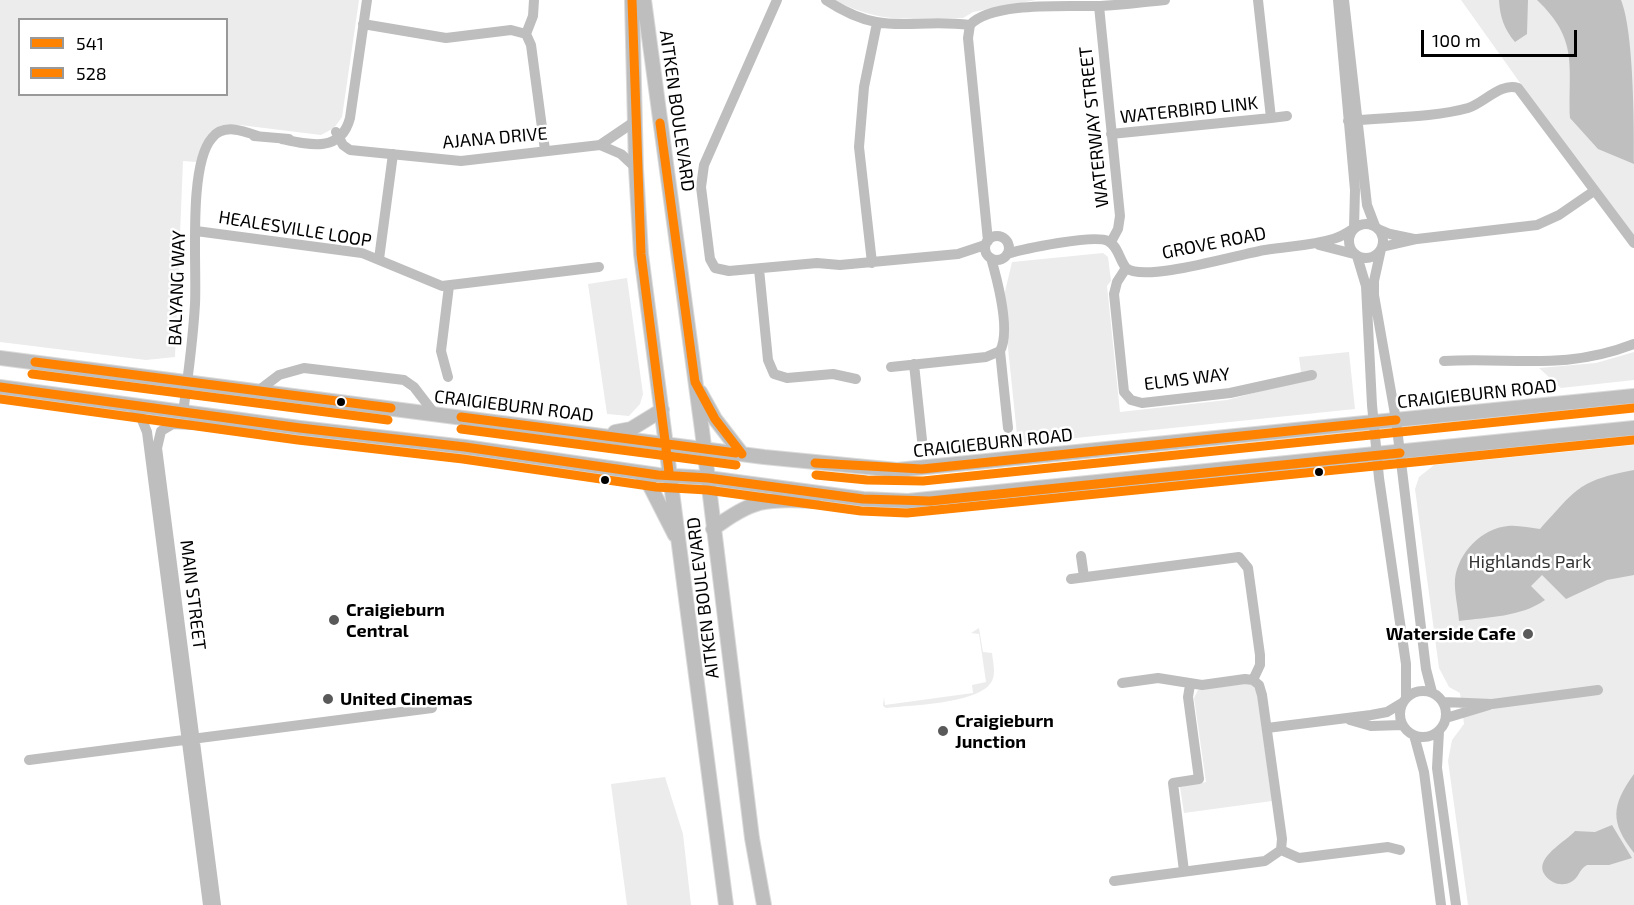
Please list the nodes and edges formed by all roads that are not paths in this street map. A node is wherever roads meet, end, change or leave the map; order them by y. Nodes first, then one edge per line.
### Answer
1 (367, 0) edge
2 (534, 0) edge
3 (632, 0) edge
4 (644, 0) edge
5 (777, 0) edge
6 (826, 0) edge
7 (1165, 0) edge
8 (1258, 0) edge
9 (1338, 0) edge
10 (1344, 0) edge
11 (1099, 6) junction
12 (877, 23) junction
13 (363, 24) junction
14 (970, 25) junction
15 (526, 34) junction
16 (1287, 116) dead end
17 (1271, 118) junction
18 (1353, 120) junction
19 (634, 122) junction
20 (1111, 134) junction
21 (339, 135) junction
22 (600, 145) junction
23 (545, 150) junction
24 (393, 154) junction
25 (636, 168) junction
26 (1594, 191) junction
27 (987, 215) junction
28 (1376, 227) junction
29 (1354, 228) junction
30 (196, 231) junction
31 (1418, 239) junction
32 (1111, 243) junction
33 (1634, 243) edge
34 (1313, 244) junction
35 (1005, 248) junction
36 (1382, 248) junction
37 (988, 250) junction
38 (1355, 255) junction
39 (379, 259) junction
40 (872, 262) junction
41 (599, 267) dead end
42 (1126, 268) junction
43 (759, 269) junction
44 (449, 286) junction
45 (999, 286) junction
46 (1634, 344) edge
47 (1000, 351) junction
48 (0, 357) edge
49 (1444, 361) dead end
50 (914, 364) junction
51 (891, 367) dead end
52 (1312, 375) dead end
53 (448, 377) dead end
54 (856, 379) dead end
55 (188, 382) junction
56 (695, 382) junction
57 (0, 387) edge
58 (258, 391) junction
59 (1634, 396) edge
60 (130, 406) junction
61 (662, 410) junction
62 (183, 413) junction
63 (434, 413) junction
64 (1396, 420) junction
65 (1375, 423) junction
66 (300, 428) junction
67 (1008, 428) dead end
68 (1634, 428) edge
69 (598, 434) junction
70 (922, 440) dead end
71 (666, 443) junction
72 (704, 448) junction
73 (1400, 453) junction
74 (742, 454) junction
75 (1377, 455) junction
76 (639, 473) junction
77 (670, 475) junction
78 (708, 478) junction
79 (863, 499) junction
80 (713, 529) junction
81 (679, 542) junction
82 (1081, 556) dead end
83 (1084, 577) junction
84 (1071, 579) dead end
85 (1253, 680) junction
86 (1122, 683) dead end
87 (1190, 685) junction
88 (1598, 690) dead end
89 (1432, 692) junction
90 (1404, 700) junction
91 (1444, 702) junction
92 (1492, 704) junction
93 (432, 708) dead end
94 (1343, 718) junction
95 (1446, 718) junction
96 (1402, 725) junction
97 (1267, 728) junction
98 (1438, 731) junction
99 (1414, 735) junction
100 (191, 739) junction
101 (29, 760) dead end
102 (1281, 850) junction
103 (1400, 850) dead end
104 (1184, 872) junction
105 (1114, 881) dead end
106 (208, 905) edge
107 (216, 905) edge
108 (726, 905) edge
109 (765, 905) edge
110 (1442, 905) edge
111 (1456, 905) edge

1 - 13 street
2 - 15 street
3 - 19 main road, AITKEN BOULEVARD
4 - 56 main road, AITKEN BOULEVARD
5 - 43 street
6 - 12 street
7 - 11 street
8 - 17 street, WATERBIRD LINK
9 - 18 street
10 - 18 street
11 - 14 street
11 - 20 street, WATERWAY STREET
12 - 14 street
12 - 40 street
13 - 15 street
13 - 21 street
14 - 27 street
15 - 23 street
16 - 17 street, WATERBIRD LINK
17 - 20 street, WATERBIRD LINK
18 - 26 street
18 - 28 street
18 - 29 street
19 - 22 street, AJANA DRIVE
19 - 25 main road, AITKEN BOULEVARD
20 - 32 street, WATERWAY STREET
21 - 24 street, AJANA DRIVE
21 - 30 street, BALYANG WAY
22 - 23 street, AJANA DRIVE
22 - 25 street
23 - 24 street, AJANA DRIVE
24 - 39 street
25 - 61 main road, AITKEN BOULEVARD
26 - 31 street
26 - 33 street
27 - 35 street
27 - 37 street
28 - 29 street
28 - 31 street
28 - 36 street
29 - 34 street, GROVE ROAD
29 - 38 street
30 - 39 street, HEALESVILLE LOOP
30 - 55 street, BALYANG WAY
31 - 36 street
32 - 35 street
32 - 42 street
34 - 38 street, GROVE ROAD
34 - 42 street, GROVE ROAD
35 - 37 street
35 - 37 street
35 - 45 street
36 - 38 street
36 - 64 street
37 - 40 street
37 - 45 street
38 - 65 street
39 - 44 street, HEALESVILLE LOOP
40 - 43 street
41 - 44 street, HEALESVILLE LOOP
42 - 52 street, ELMS WAY
43 - 54 street
44 - 53 street
45 - 47 street
46 - 49 street
47 - 50 street
47 - 67 street
48 - 55 main road, CRAIGIEBURN ROAD
50 - 51 street
50 - 70 street
55 - 58 main road, CRAIGIEBURN ROAD
55 - 62 street, BALYANG WAY
56 - 72 main road, AITKEN BOULEVARD
56 - 74 main road
57 - 60 main road
58 - 63 main road, CRAIGIEBURN ROAD
58 - 63 street
59 - 64 main road, CRAIGIEBURN ROAD
60 - 62 main road
60 - 100 street, MAIN STREET
61 - 69 main road
61 - 71 main road, AITKEN BOULEVARD
62 - 66 main road
63 - 69 main road, CRAIGIEBURN ROAD
64 - 65 main road, CRAIGIEBURN ROAD
64 - 73 street
65 - 74 main road, CRAIGIEBURN ROAD
65 - 75 street
66 - 76 main road
66 - 100 street, MAIN STREET
68 - 73 main road
69 - 71 main road, CRAIGIEBURN ROAD
71 - 72 main road, CRAIGIEBURN ROAD
71 - 77 main road, AITKEN BOULEVARD
72 - 74 main road, CRAIGIEBURN ROAD
72 - 78 main road, AITKEN BOULEVARD
73 - 75 main road
73 - 89 street
75 - 79 main road
75 - 90 street
76 - 77 main road
76 - 81 main road
77 - 78 main road
77 - 81 main road, AITKEN BOULEVARD
78 - 79 main road
78 - 80 main road, AITKEN BOULEVARD
79 - 80 main road
80 - 109 main road, AITKEN BOULEVARD
81 - 108 main road, AITKEN BOULEVARD
82 - 83 street
83 - 84 street
83 - 85 street
85 - 87 street
85 - 97 street
86 - 87 street
87 - 104 street
88 - 92 street
89 - 90 street
89 - 91 street
90 - 94 street
90 - 96 street
91 - 92 street
91 - 95 street
92 - 95 street
93 - 100 street
94 - 96 street
94 - 97 street
95 - 98 street
96 - 99 street
97 - 102 street
98 - 99 street
98 - 111 street
99 - 110 street
100 - 101 street
100 - 106 street, MAIN STREET
100 - 107 street, MAIN STREET
102 - 103 street
102 - 104 street
104 - 105 street

